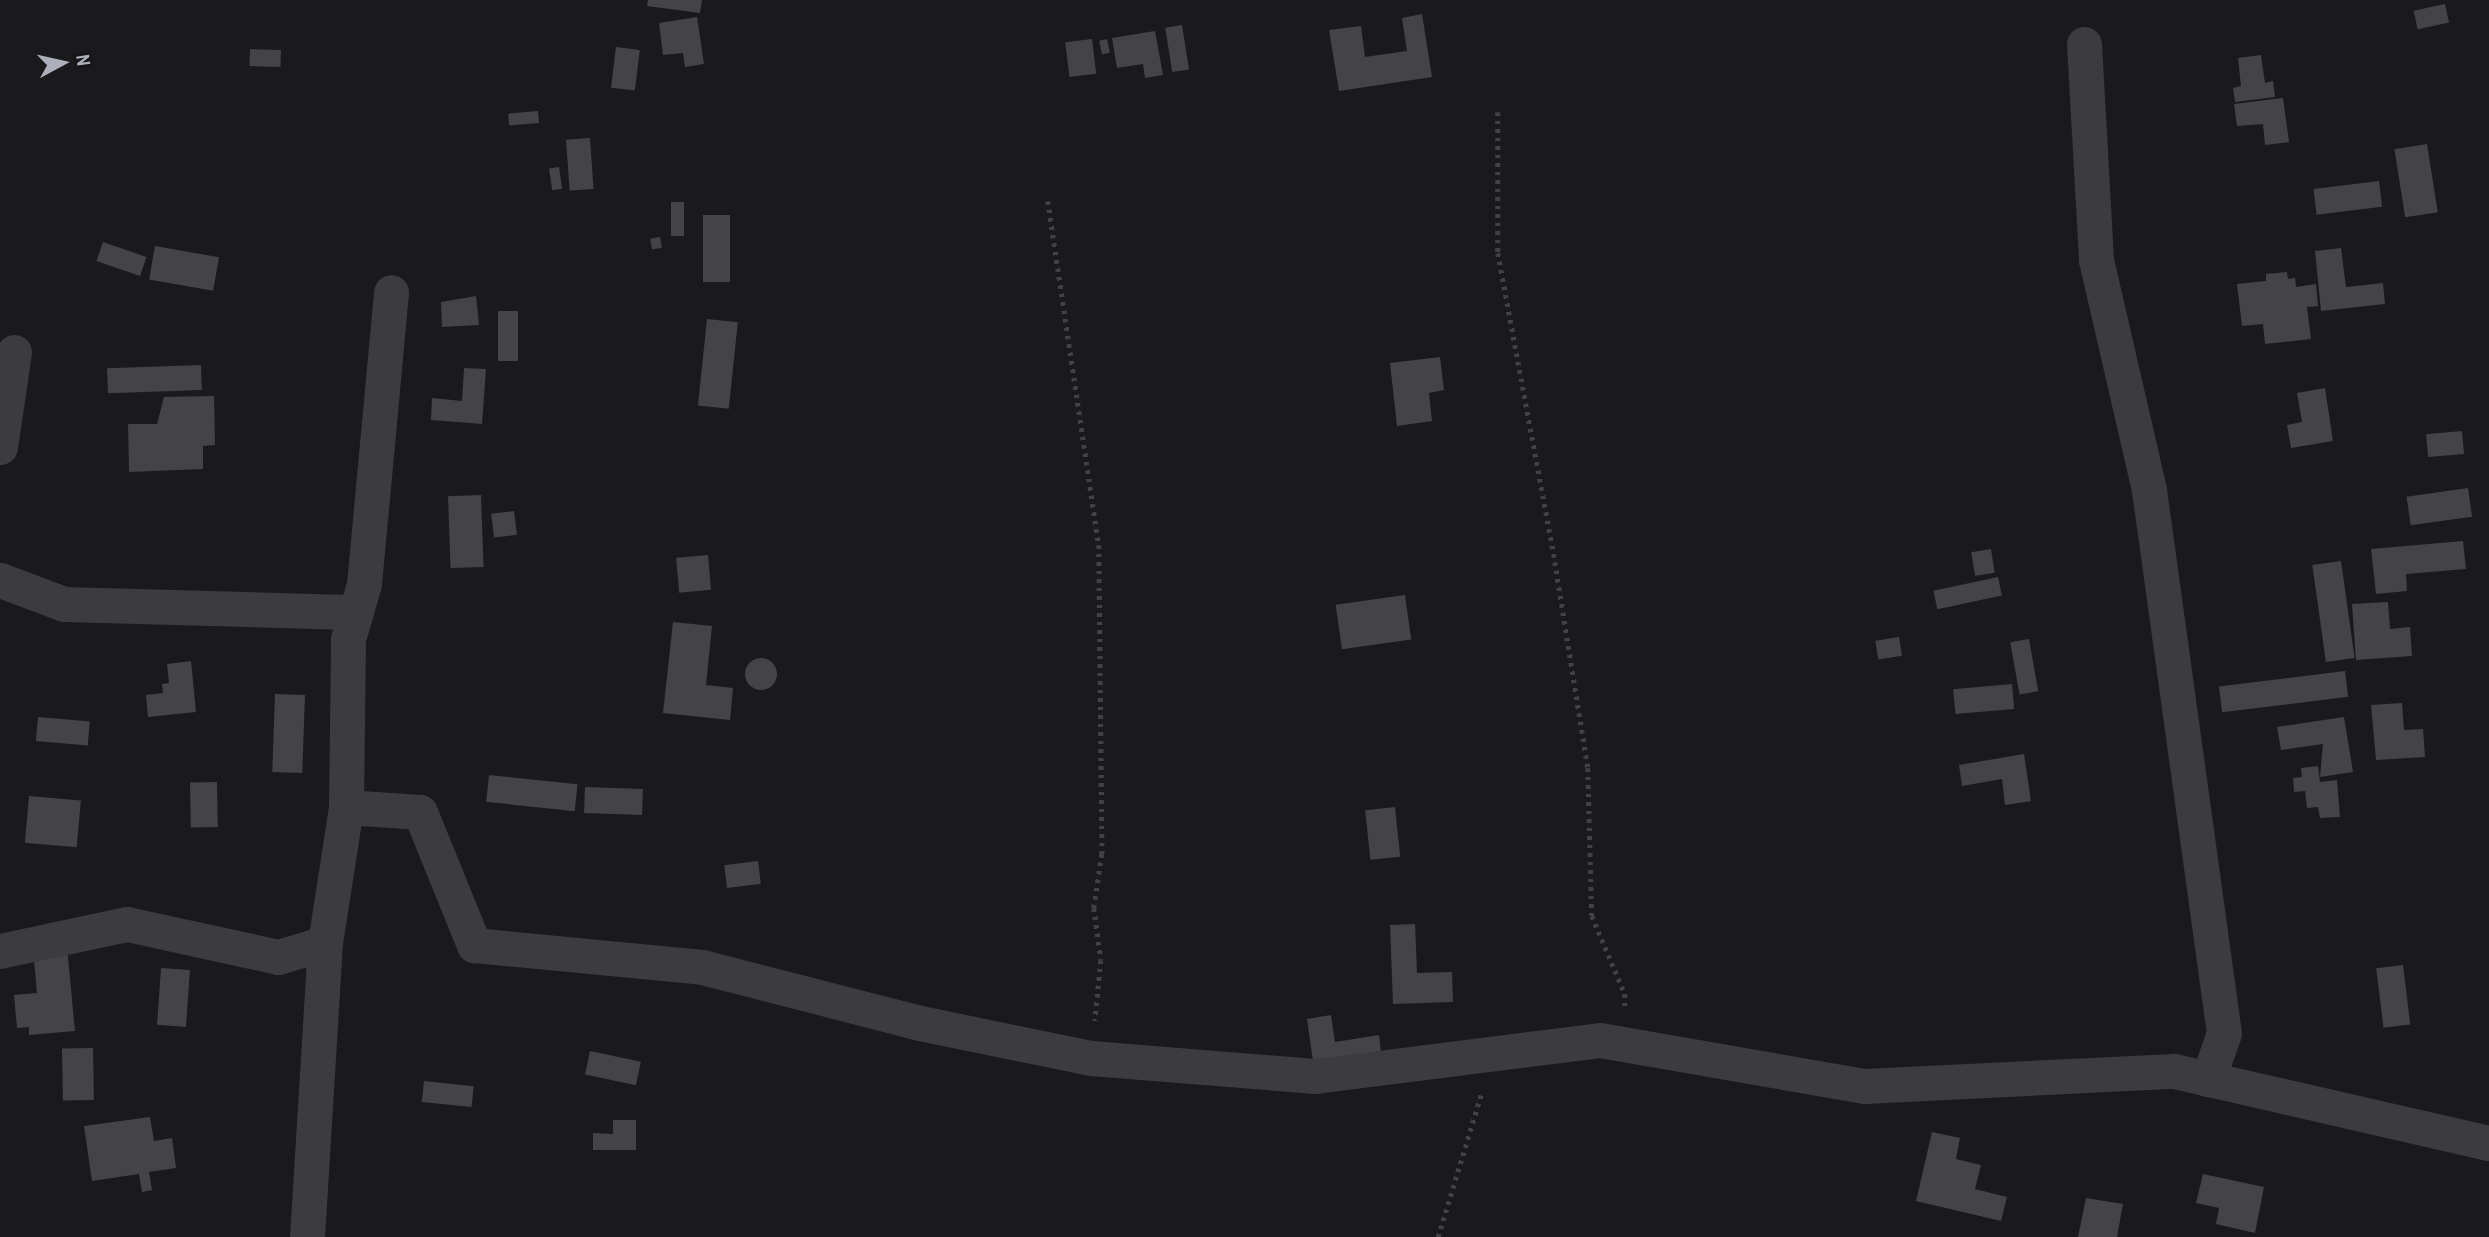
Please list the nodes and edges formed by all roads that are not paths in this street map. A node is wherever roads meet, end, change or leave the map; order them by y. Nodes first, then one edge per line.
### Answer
1 (2084, 44) dead end
2 (391, 292) dead end
3 (14, 352) dead end
4 (0, 447) edge
5 (0, 580) edge
6 (356, 612) junction
7 (346, 807) junction
8 (325, 943) junction
9 (0, 951) edge
10 (2208, 1079) junction
11 (2489, 1143) edge
12 (307, 1237) edge

1 - 10 street
2 - 6 street
3 - 4 street
5 - 6 street
6 - 7 street
7 - 8 street
7 - 10 street
8 - 9 street
8 - 12 street
10 - 11 street

